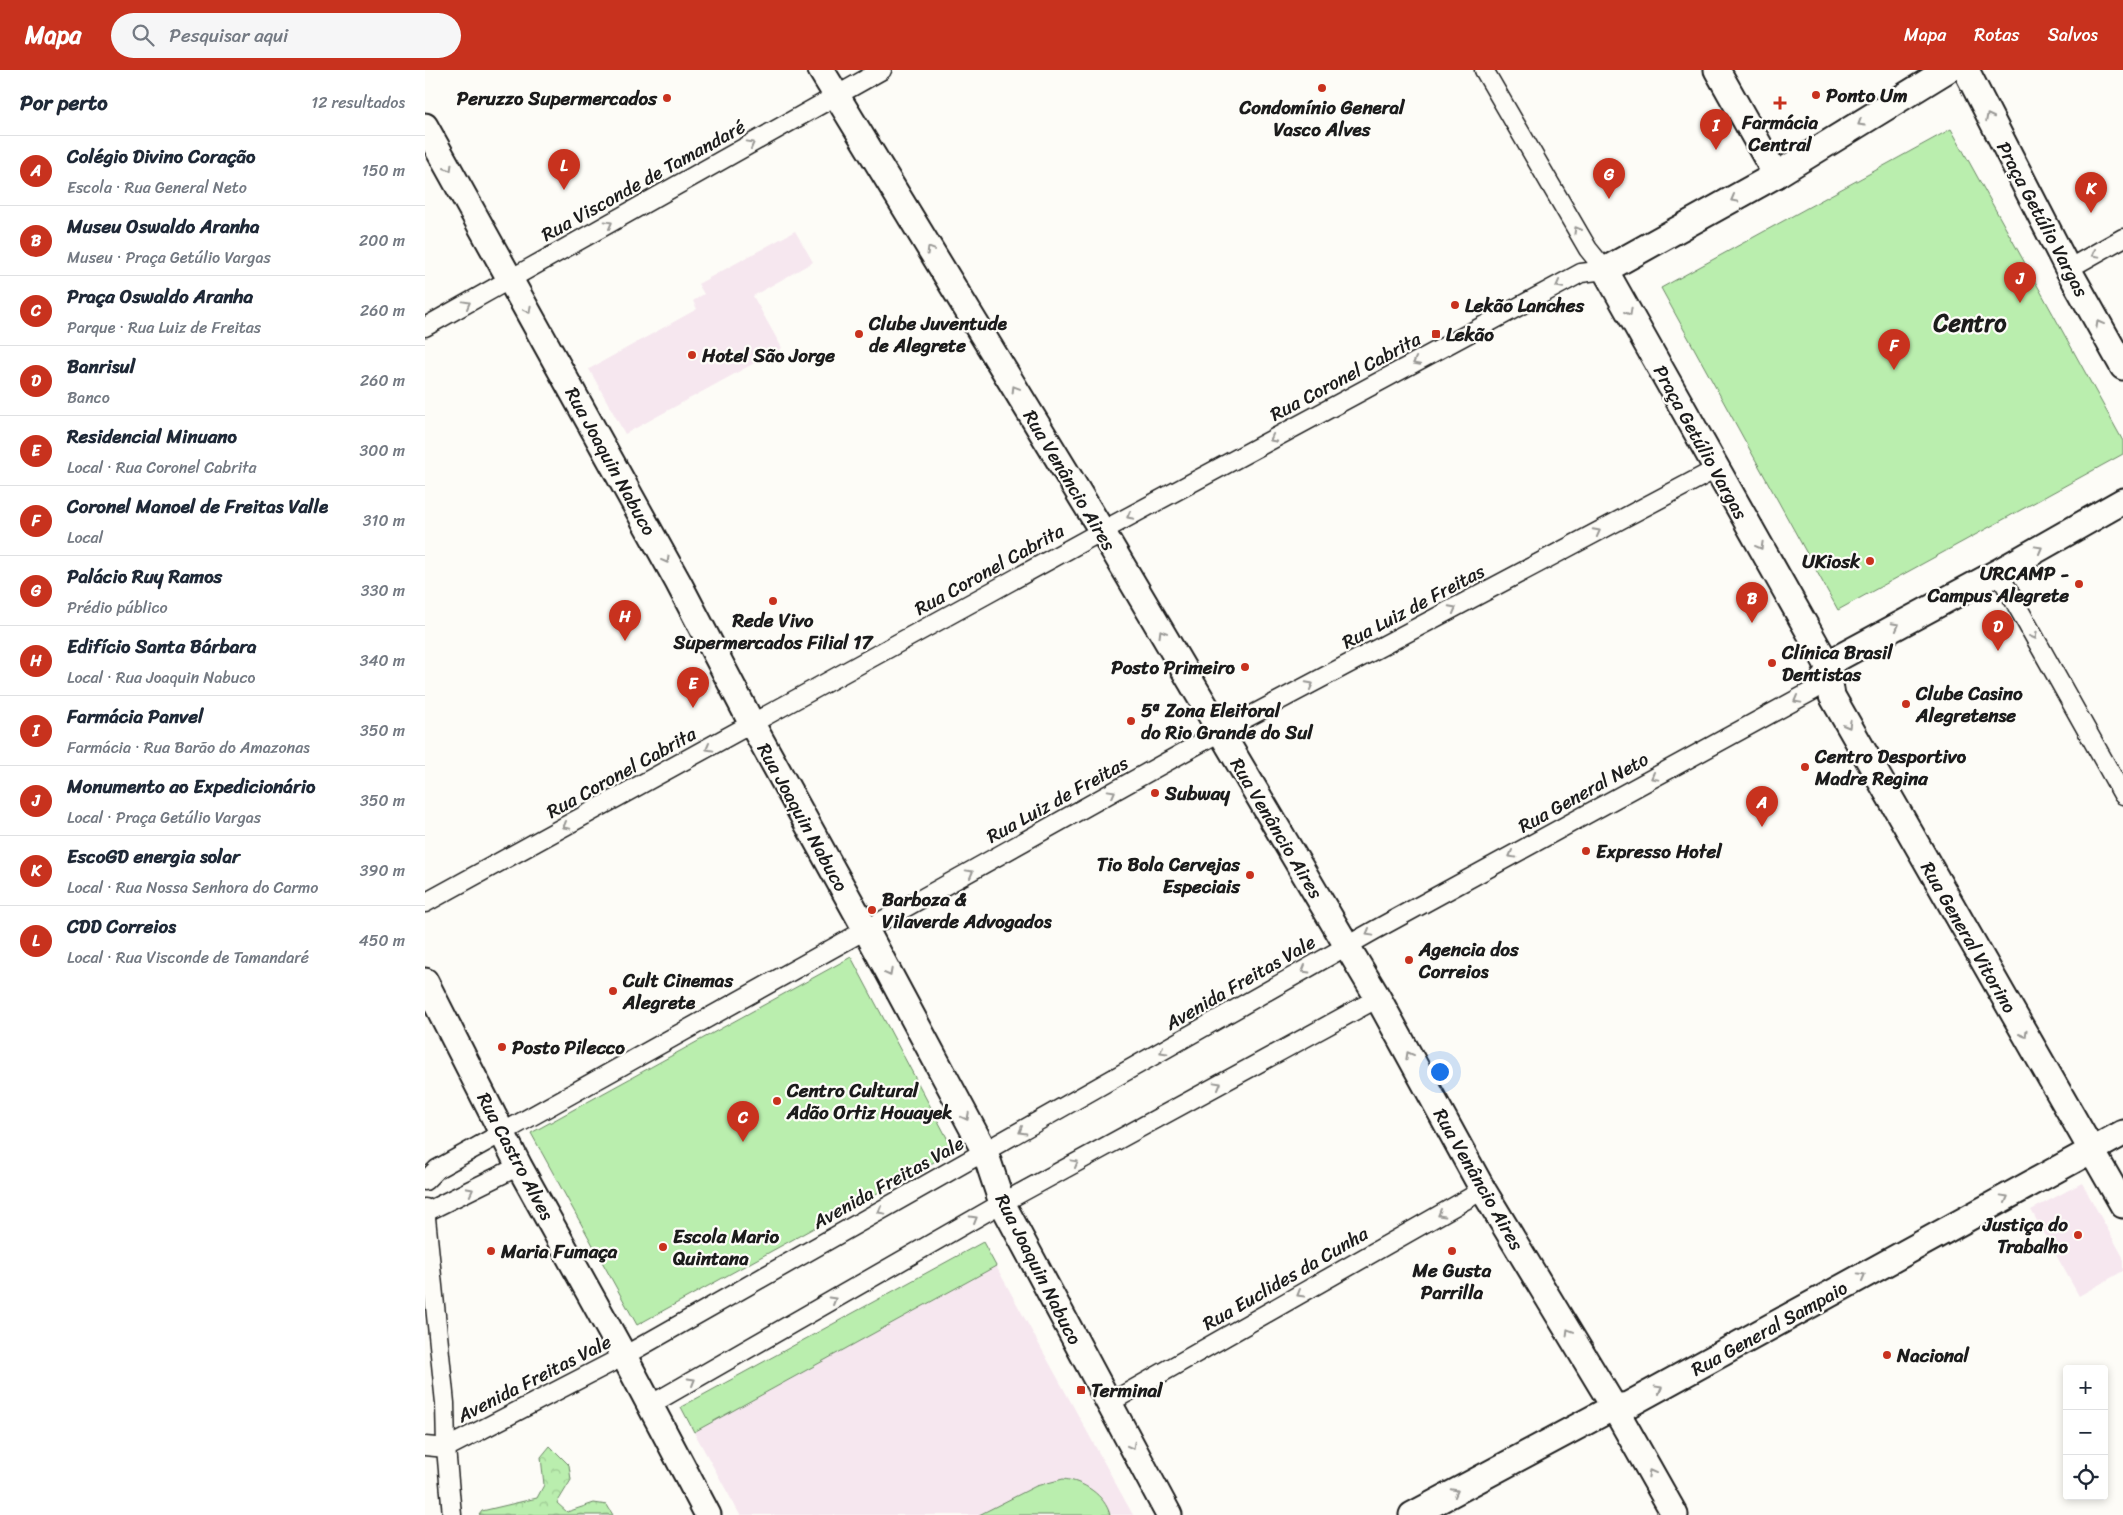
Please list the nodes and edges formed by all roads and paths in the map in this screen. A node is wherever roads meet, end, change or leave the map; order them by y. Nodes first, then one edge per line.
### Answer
1 (821, 70) edge
2 (882, 70) edge
3 (1484, 70) edge
4 (1717, 70) edge
5 (1947, 70) edge
6 (1966, 70) edge
7 (836, 96) junction
8 (425, 126) edge
9 (1776, 175) junction
10 (2123, 238) edge
11 (2068, 269) junction
12 (1605, 270) junction
13 (511, 279) junction
14 (425, 328) edge
15 (2123, 367) edge
16 (1716, 469) junction
17 (2123, 501) edge
18 (1102, 531) junction
19 (1998, 572) junction
20 (1827, 664) junction
21 (752, 724) junction
22 (1220, 732) junction
23 (2123, 795) edge
24 (425, 903) edge
25 (866, 930) junction
26 (1347, 946) junction
27 (425, 981) edge
28 (1378, 998) junction
29 (503, 1132) junction
30 (2123, 1133) edge
31 (2091, 1150) junction
32 (985, 1152) junction
33 (519, 1166) junction
34 (425, 1181) edge
35 (1483, 1190) junction
36 (1002, 1203) junction
37 (2123, 1205) edge
38 (426, 1210) edge
39 (624, 1356) junction
40 (1109, 1403) junction
41 (650, 1405) junction
42 (1615, 1407) junction
43 (425, 1446) edge
44 (446, 1448) junction
45 (452, 1515) edge
46 (708, 1515) edge
47 (1169, 1515) edge
48 (1413, 1515) edge
49 (1675, 1515) edge

1 - 7 street, Rua Venâncio Aires
2 - 7 street, Rua Visconde de Tamandaré
12 -> 3 street
4 - 9 street
5 -> 9 street
11 -> 6 street, Praça Getúlio Vargas
13 -> 7 street, Rua Visconde de Tamandaré
18 -> 7 street, Rua Venâncio Aires
8 -> 13 street, Rua Joaquin Nabuco
9 -> 12 street
10 -> 11 street
15 -> 11 street, Praça Getúlio Vargas
12 -> 16 street, Praça Getúlio Vargas
12 -> 18 street, Rua Coronel Cabrita
14 -> 13 street, Rua Visconde de Tamandaré
13 -> 21 street, Rua Joaquin Nabuco
16 -> 20 street, Praça Getúlio Vargas
22 -> 16 street, Rua Luiz de Freitas
19 -> 17 street
18 - 21 street, Rua Coronel Cabrita
22 -> 18 street, Rua Venâncio Aires
20 -> 19 street
19 -> 23 street
20 -> 26 street, Rua General Neto
20 -> 31 street, Rua General Vitorino
21 -> 24 street, Rua Coronel Cabrita
21 - 25 street, Rua Joaquin Nabuco
25 -> 22 street, Rua Luiz de Freitas
22 - 26 street, Rua Venâncio Aires
25 - 29 street, Rua Luiz de Freitas
25 -> 32 street, Rua Joaquin Nabuco
26 - 28 street, Rua Venâncio Aires
26 -> 32 street, Avenida Freitas Vale
27 - 29 street, Rua Castro Alves
35 -> 28 street, Rua Venâncio Aires
36 -> 28 street
29 - 33 street, Rua Castro Alves
29 - 34 street, Rua Luiz de Freitas
30 - 31 street, Rua General Sampaio
31 - 37 street, Rua General Vitorino
42 -> 31 street, Rua General Sampaio
32 - 36 street, Rua Joaquin Nabuco
32 -> 39 street, Avenida Freitas Vale
38 -> 33 street
33 - 39 street, Rua Castro Alves
35 -> 40 street, Rua Euclides da Cunha
42 -> 35 street, Rua Venâncio Aires
36 - 40 street, Rua Joaquin Nabuco
41 -> 36 street
38 - 44 street
39 - 41 street, Rua Castro Alves
39 - 44 street, Avenida Freitas Vale
40 -> 47 street, Rua Joaquin Nabuco
41 - 46 street, Rua Castro Alves
48 -> 42 street, Rua General Sampaio
49 -> 42 street, Rua Venâncio Aires
43 - 44 street
44 - 45 street

